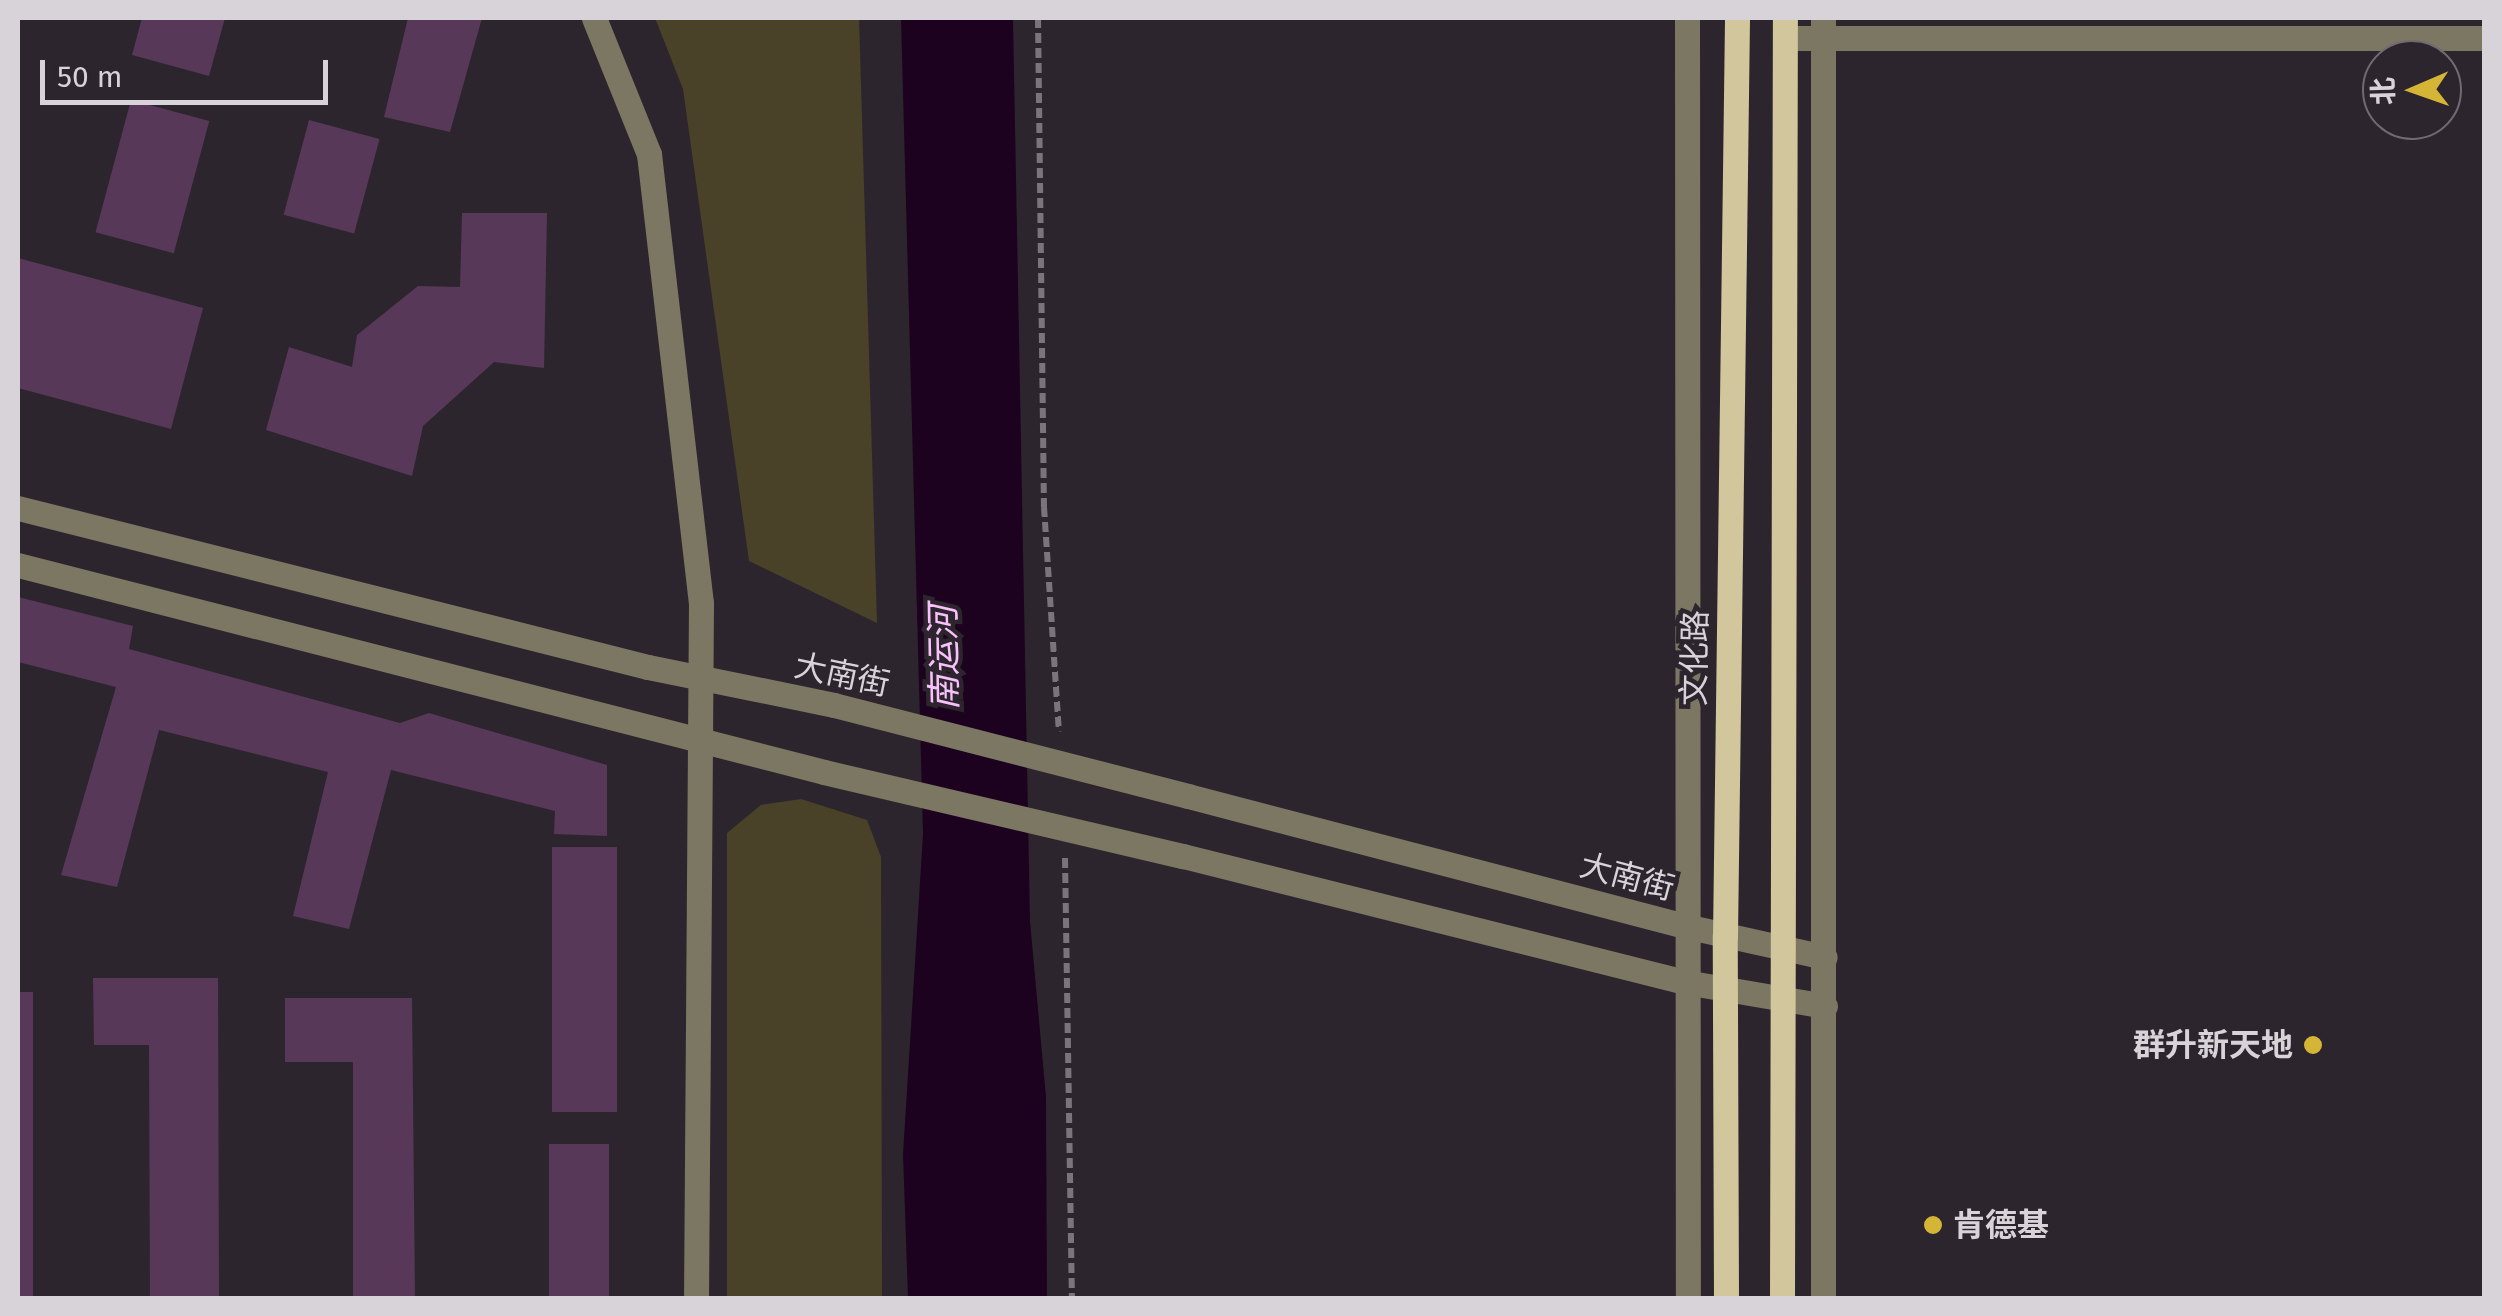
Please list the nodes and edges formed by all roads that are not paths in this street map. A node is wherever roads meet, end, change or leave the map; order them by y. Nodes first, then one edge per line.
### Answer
1 (594, 18) edge
2 (1686, 18) edge
3 (1737, 18) edge
4 (1785, 28) edge
5 (1823, 28) edge
6 (2484, 38) edge
7 (18, 508) edge
8 (18, 565) edge
9 (1728, 644) junction
10 (1690, 648) junction
11 (702, 680) junction
12 (700, 740) junction
13 (1685, 926) junction
14 (1725, 936) junction
15 (1782, 948) junction
16 (1825, 957) junction
17 (1686, 982) junction
18 (1725, 989) junction
19 (1782, 1000) junction
20 (1826, 1006) junction
21 (696, 1298) edge
22 (1688, 1298) edge
23 (1726, 1298) edge
24 (1782, 1298) edge
25 (1824, 1298) edge

1 - 11 street
2 - 10 street
3 - 9 main road, 文化路
4 - 5 street
4 - 15 main road
5 - 6 street
5 - 16 street
7 - 11 street, 大南街
8 - 12 street
9 - 10 street
9 - 14 main road, 文化路
10 - 13 street
11 - 12 street
11 - 13 street, 大南街, bridge
12 - 17 street, bridge
12 - 21 street
13 - 14 street, 大南街
13 - 17 street
14 - 15 street, 大南街
14 - 18 main road, 文化路
15 - 16 street, 大南街
15 - 19 main road
16 - 20 street
17 - 18 street
17 - 22 street
18 - 19 street
18 - 23 main road, 文化路
19 - 20 street
19 - 24 main road
20 - 25 street

